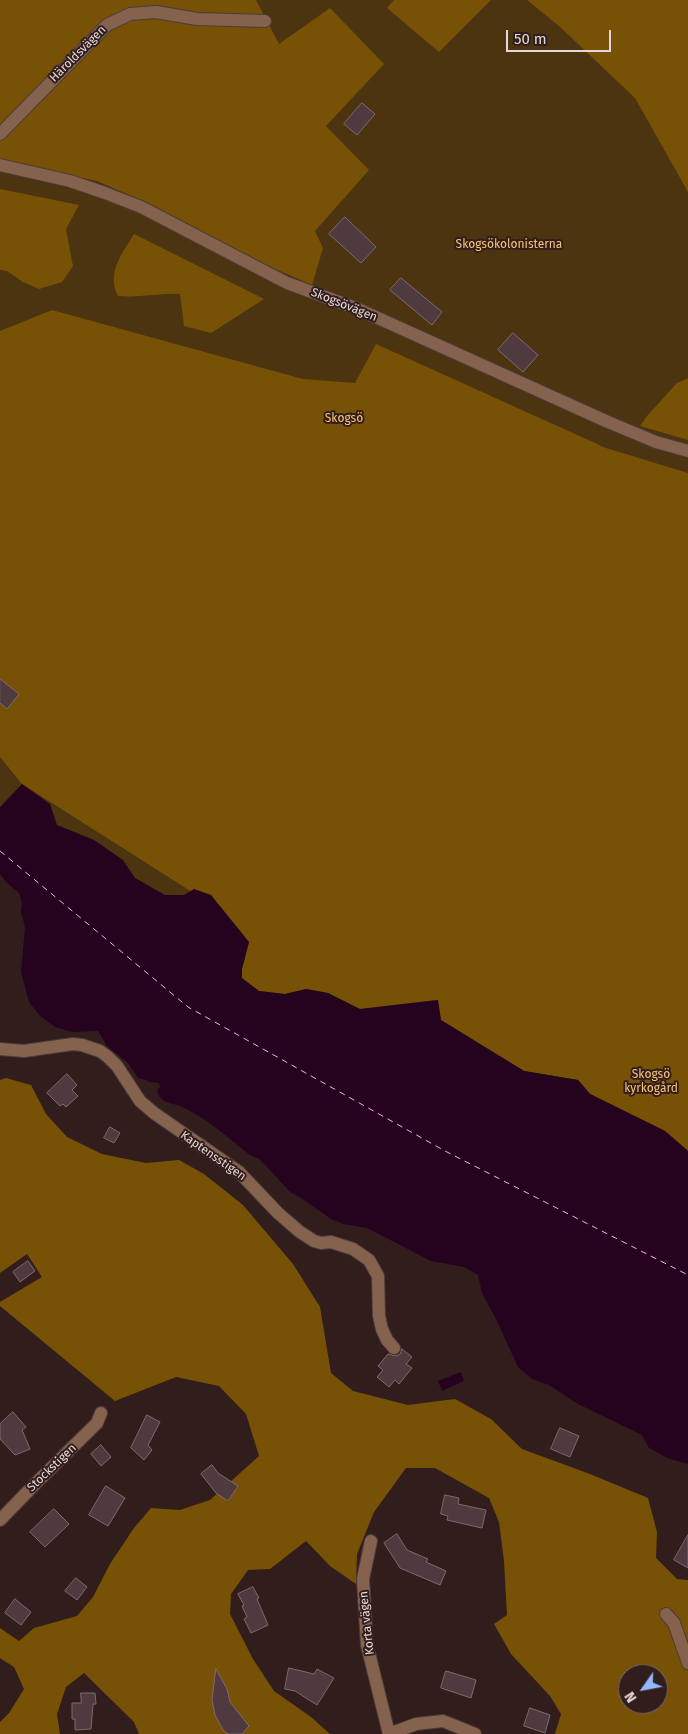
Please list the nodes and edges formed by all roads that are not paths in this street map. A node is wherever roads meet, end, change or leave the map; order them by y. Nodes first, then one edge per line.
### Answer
1 (265, 21) dead end
2 (0, 134) edge
3 (0, 165) edge
4 (688, 451) edge
5 (0, 1049) edge
6 (394, 1348) dead end
7 (100, 1413) dead end
8 (0, 1520) edge
9 (371, 1541) dead end
10 (666, 1614) dead end
11 (688, 1662) edge
12 (389, 1734) edge
13 (475, 1734) edge

1 - 2 street, Häroldsvägen
3 - 4 street, Skogsövägen
5 - 6 street, Kaptensstigen
7 - 8 street, Stockstigen
9 - 12 street, Korta vägen
10 - 11 street
12 - 13 street

